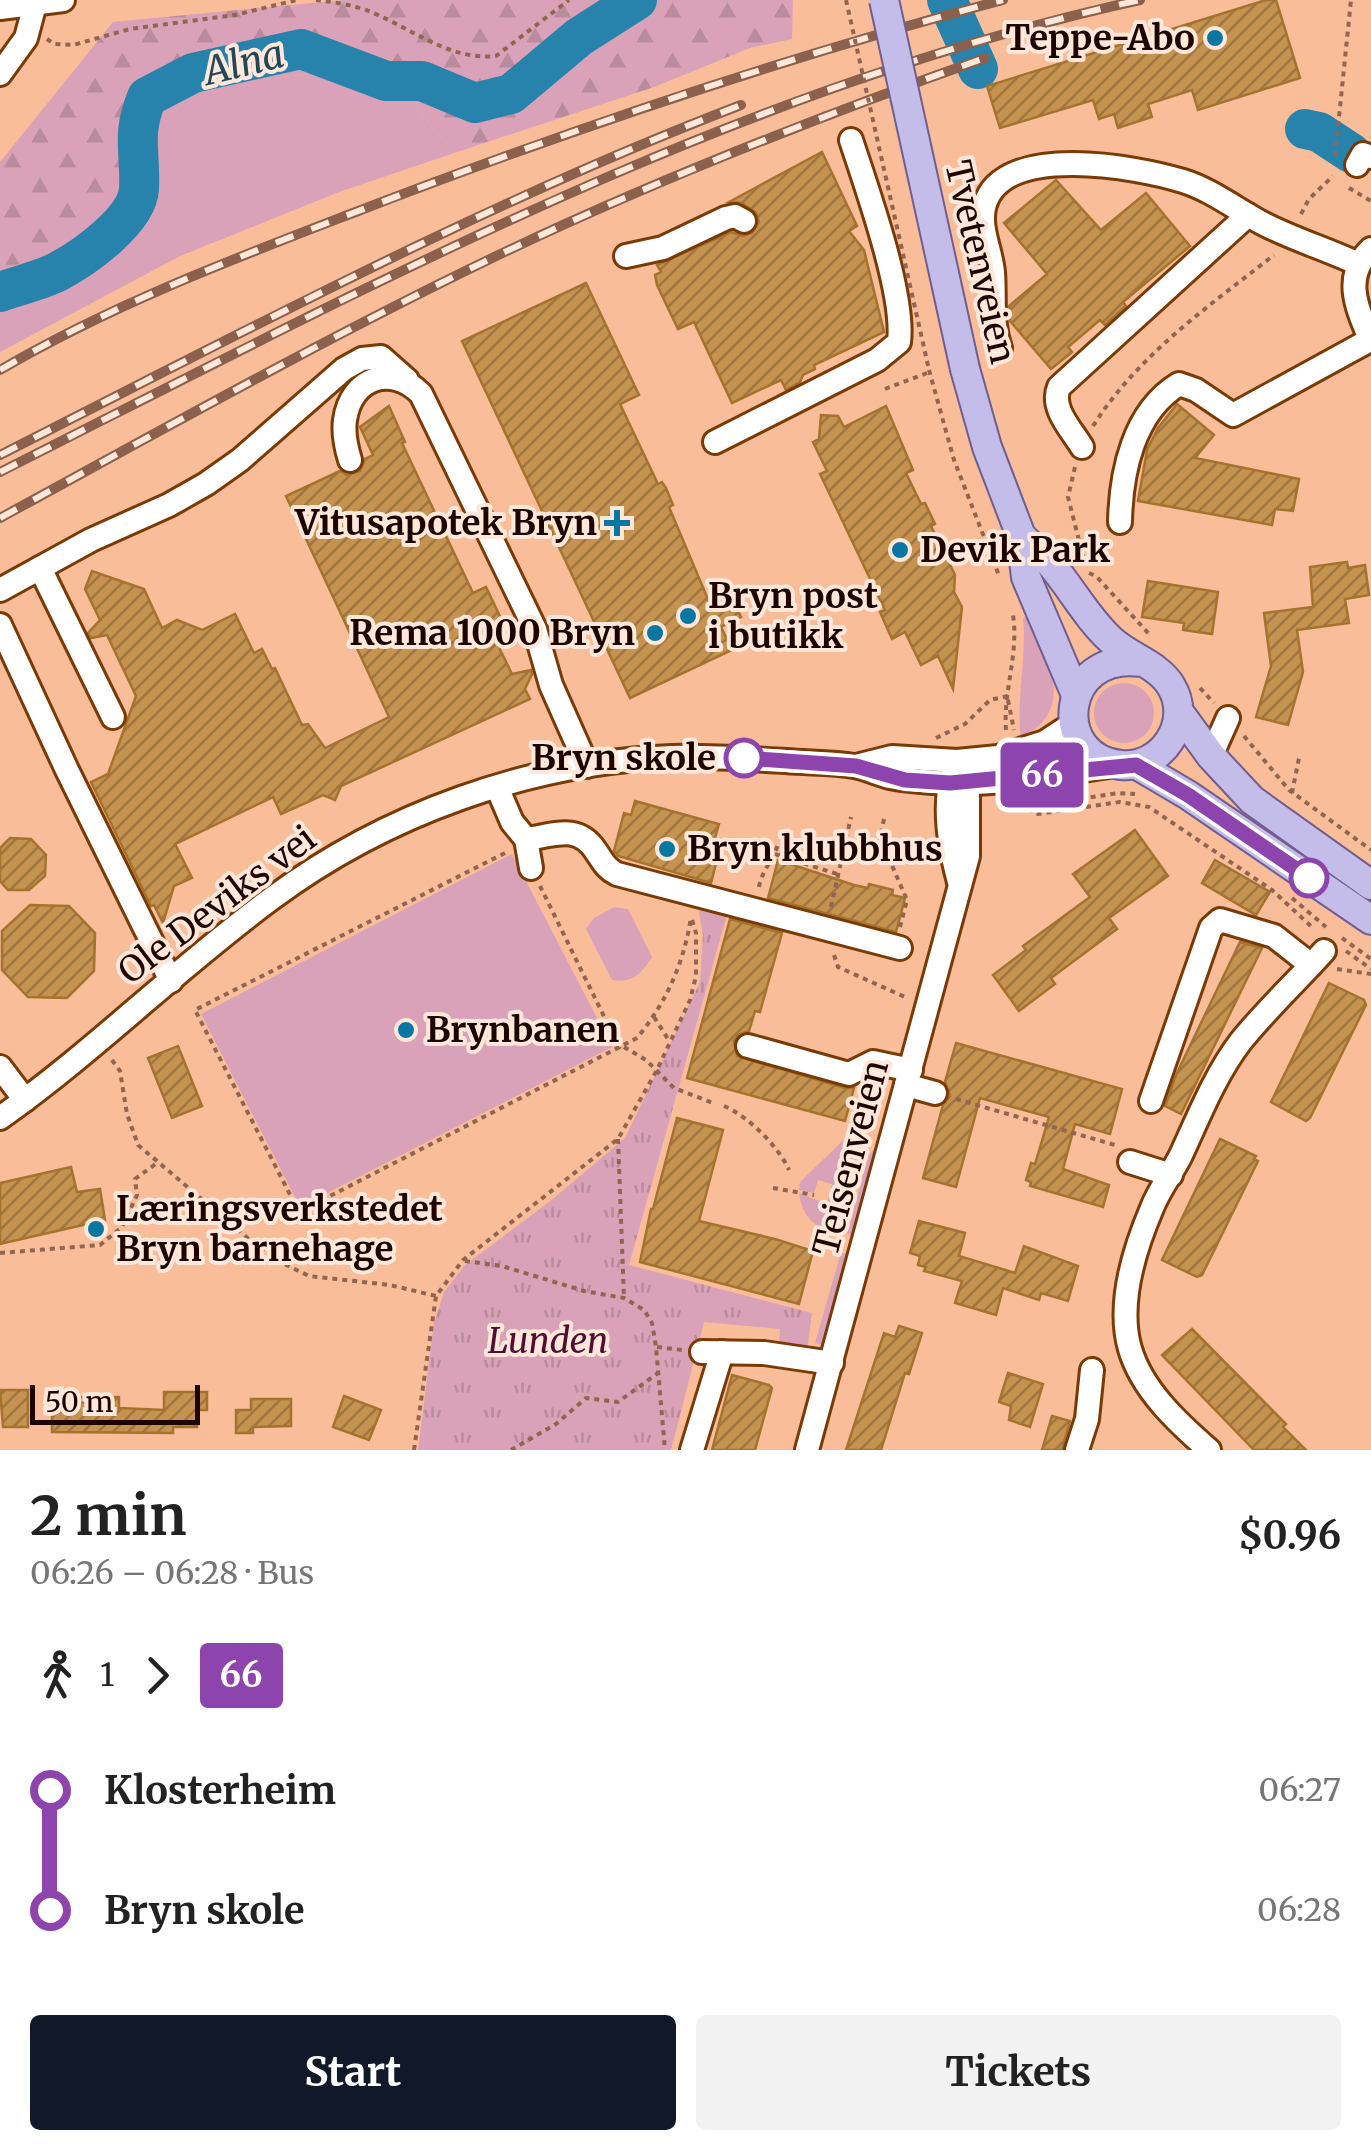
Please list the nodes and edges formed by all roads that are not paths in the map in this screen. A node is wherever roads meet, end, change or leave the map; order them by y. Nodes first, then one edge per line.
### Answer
1 (63, 0) edge
2 (884, 0) edge
3 (35, 4) junction
4 (0, 8) edge
5 (0, 74) edge
6 (851, 140) dead end
7 (1248, 216) junction
8 (744, 221) dead end
9 (626, 256) dead end
10 (1364, 256) edge
11 (1371, 340) edge
12 (1000, 348) dead end
13 (408, 380) junction
14 (715, 442) dead end
15 (1082, 447) dead end
16 (350, 460) dead end
17 (1120, 522) dead end
18 (1021, 536) junction
19 (40, 568) junction
20 (0, 590) edge
21 (0, 625) edge
22 (1141, 662) junction
23 (1075, 709) junction
24 (1178, 712) junction
25 (114, 717) dead end
26 (1228, 718) dead end
27 (1211, 756) junction
28 (1126, 765) junction
29 (586, 766) junction
30 (958, 776) junction
31 (497, 787) junction
32 (526, 839) junction
33 (531, 868) road end
34 (1371, 885) edge
35 (1371, 920) edge
36 (898, 947) road end
37 (172, 981) junction
38 (748, 1046) dead end
39 (0, 1067) edge
40 (909, 1078) junction
41 (935, 1093) road end
42 (26, 1100) junction
43 (1151, 1101) dead end
44 (0, 1118) edge
45 (1130, 1162) road end
46 (1171, 1175) junction
47 (832, 1363) junction
48 (1092, 1370) dead end
49 (692, 1450) edge
50 (808, 1450) edge
51 (1077, 1450) edge
52 (1209, 1450) edge

1 - 3 street
2 - 18 main road, Tvetenveien, bridge
3 - 4 street
3 - 5 street
6 - 14 street
7 - 10 street
7 - 12 street
7 - 15 street
8 - 9 street
10 - 11 street
11 - 17 street
13 - 16 street
13 - 19 street
13 - 29 street
18 - 22 main road, Tvetenveien
18 - 23 main road, Tvetenveien
19 - 20 street
19 - 25 street
21 - 37 street
22 - 23 main road
22 - 24 main road, Tvetenveien
23 - 28 main road, Tvetenveien
23 - 30 street, Ole Deviks vei
24 - 27 main road, Tvetenveien
24 - 28 main road
26 - 27 street
27 - 34 main road, Tvetenveien
28 - 30 street, Ole Deviks vei
28 - 35 main road, Tvetenveien
29 - 30 street, Ole Deviks vei
29 - 31 street, Ole Deviks vei
30 - 40 street, Teisenveien
31 - 32 street
31 - 37 street, Ole Deviks vei
32 - 33 street
32 - 36 street
37 - 42 street, Ole Deviks vei
38 - 40 street
39 - 42 street
40 - 41 street
40 - 47 street, Teisenveien
42 - 44 street, Ole Deviks vei
43 - 46 street
45 - 46 street
46 - 52 street
47 - 49 street
47 - 50 street, Teisenveien
48 - 51 street

